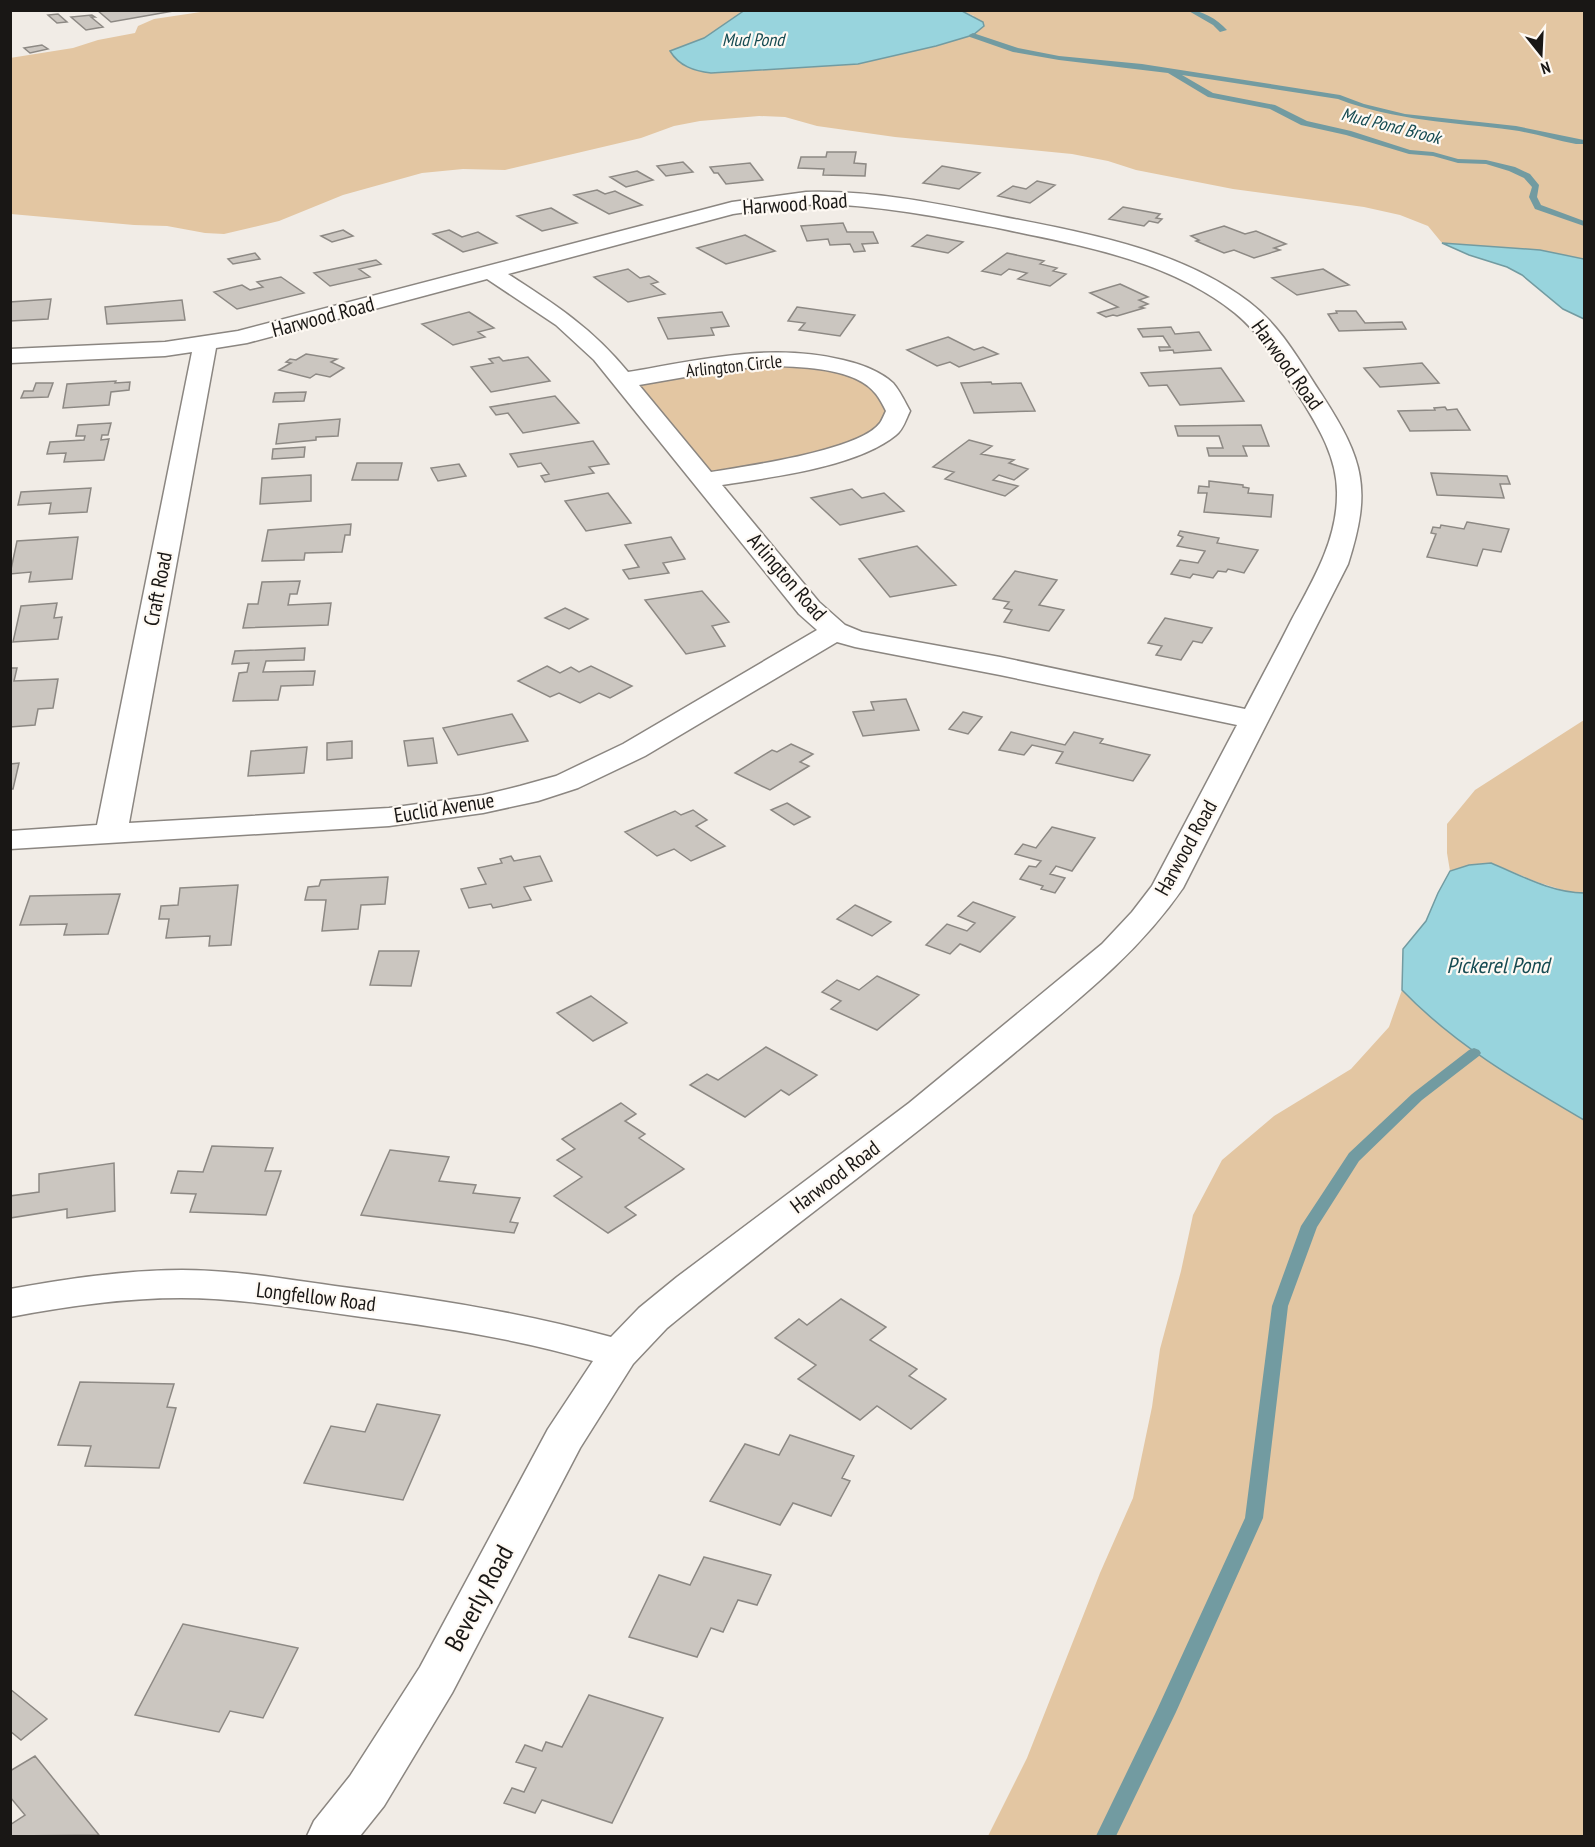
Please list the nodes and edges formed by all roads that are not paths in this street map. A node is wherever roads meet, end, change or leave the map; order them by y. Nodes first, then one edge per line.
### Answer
1 (491, 272) junction
2 (206, 344) junction
3 (10, 356) edge
4 (624, 380) junction
5 (705, 480) junction
6 (835, 631) junction
7 (1253, 720) junction
8 (111, 834) junction
9 (10, 840) edge
10 (10, 1303) edge
11 (619, 1354) junction
12 (331, 1836) edge

1 - 2 street, Harwood Road
1 - 4 street, Arlington Road
1 - 7 street, Harwood Road
2 - 3 street, Harwood Road
2 - 8 street, Craft Road
4 - 5 street, Arlington Road
4 - 5 street, Arlington Circle
5 - 6 street, Arlington Road
6 - 7 street, Arlington Road
6 - 8 street, Euclid Avenue
7 - 11 street, Harwood Road
8 - 9 street, Euclid Avenue
10 - 11 street, Longfellow Road
11 - 12 street, Beverly Road

